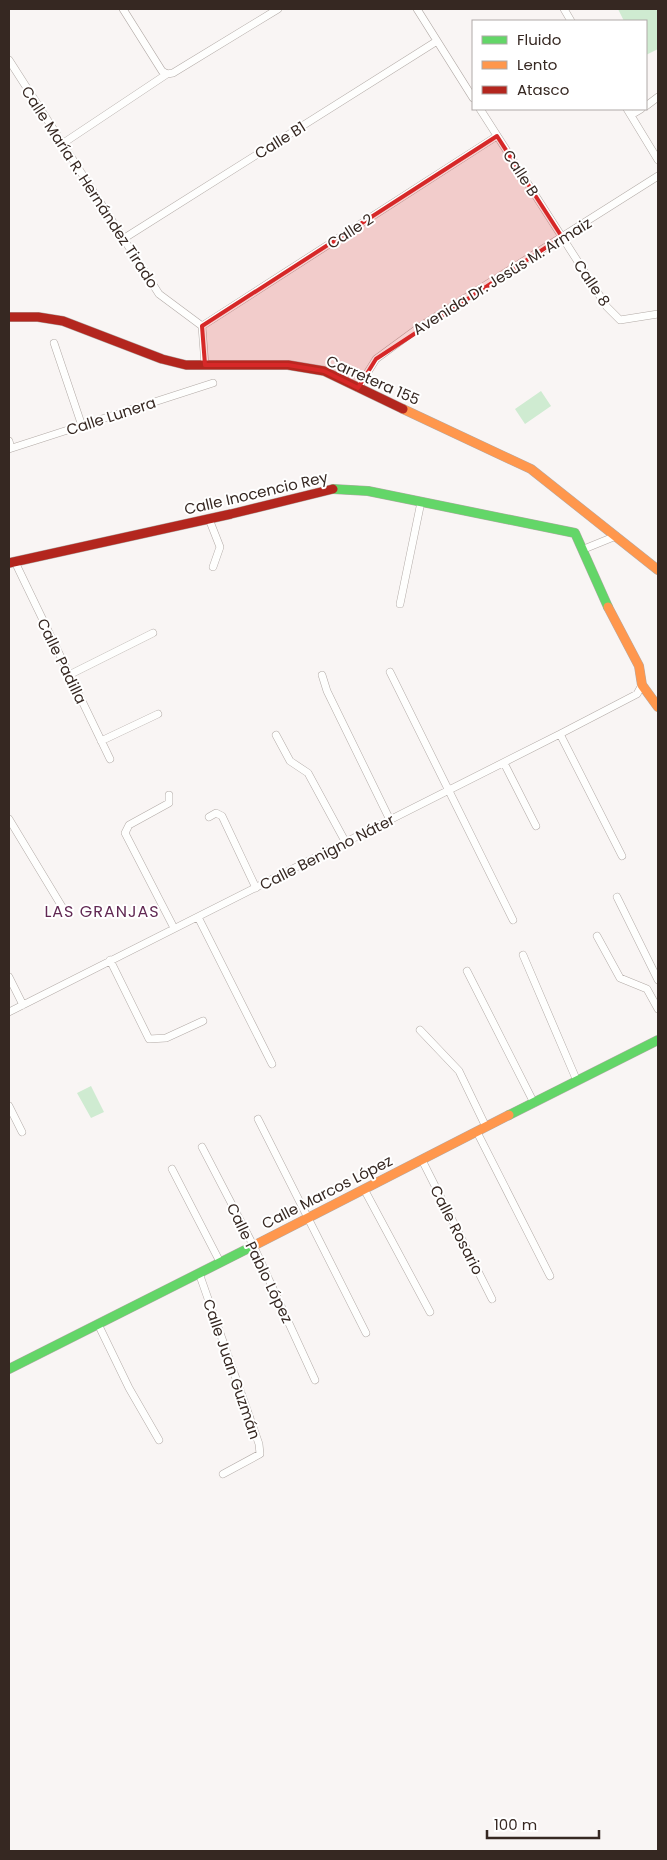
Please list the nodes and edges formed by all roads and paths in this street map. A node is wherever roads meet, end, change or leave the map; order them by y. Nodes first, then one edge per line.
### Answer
1 (123, 9) edge
2 (417, 9) edge
3 (564, 9) edge
4 (274, 10) edge
5 (571, 20) edge
6 (437, 41) junction
7 (9, 60) edge
8 (167, 74) junction
9 (472, 96) edge
10 (658, 98) edge
11 (647, 105) edge
12 (481, 110) edge
13 (629, 112) edge
14 (497, 136) junction
15 (62, 144) junction
16 (658, 160) edge
17 (658, 176) edge
18 (562, 237) junction
19 (123, 239) junction
20 (658, 314) edge
21 (9, 317) edge
22 (202, 326) junction
23 (54, 343) dead end
24 (205, 365) junction
25 (213, 383) dead end
26 (358, 388) junction
27 (82, 426) junction
28 (10, 446) edge
29 (421, 502) junction
30 (209, 519) junction
31 (616, 536) junction
32 (584, 549) junction
33 (12, 563) edge
34 (213, 567) dead end
35 (658, 570) edge
36 (400, 604) dead end
37 (152, 633) dead end
38 (390, 672) dead end
39 (69, 675) junction
40 (322, 675) dead end
41 (642, 685) junction
42 (658, 707) edge
43 (158, 714) dead end
44 (560, 734) junction
45 (276, 735) dead end
46 (101, 741) junction
47 (110, 759) dead end
48 (504, 763) junction
49 (449, 790) junction
50 (169, 795) dead end
51 (209, 817) dead end
52 (9, 819) edge
53 (390, 820) junction
54 (536, 826) dead end
55 (346, 843) junction
56 (622, 856) dead end
57 (256, 888) junction
58 (617, 897) dead end
59 (64, 910) dead end
60 (198, 917) junction
61 (513, 920) dead end
62 (174, 928) junction
63 (597, 936) dead end
64 (523, 955) dead end
65 (110, 960) junction
66 (467, 971) dead end
67 (9, 977) edge
68 (658, 980) edge
69 (23, 1005) junction
70 (658, 1009) edge
71 (9, 1012) edge
72 (204, 1021) dead end
73 (420, 1030) dead end
74 (658, 1040) edge
75 (272, 1064) dead end
76 (577, 1081) junction
77 (534, 1103) junction
78 (9, 1106) edge
79 (258, 1119) dead end
80 (486, 1127) junction
81 (22, 1132) dead end
82 (477, 1132) junction
83 (202, 1147) dead end
84 (422, 1160) junction
85 (172, 1169) dead end
86 (364, 1189) junction
87 (308, 1218) junction
88 (253, 1245) junction
89 (220, 1262) junction
90 (199, 1272) junction
91 (550, 1276) dead end
92 (492, 1300) dead end
93 (430, 1312) dead end
94 (98, 1324) junction
95 (366, 1333) dead end
96 (9, 1369) edge
97 (315, 1380) dead end
98 (159, 1440) dead end
99 (223, 1474) dead end

1 - 8 street
2 - 6 street
3 - 5 street
4 - 8 street
6 - 9 street
6 - 19 street, Calle B1
7 - 15 street, Calle María R. Hernández Tirado
8 - 15 street
10 - 11 street
12 - 14 street, Calle B
13 - 16 street
14 - 18 street, Calle B
14 - 22 street, Calle 2
15 - 19 street, Calle María R. Hernández Tirado
17 - 18 street, Avenida Dr. Jesús M. Armaiz
18 - 20 street, Calle 8
18 - 26 street, Avenida Dr. Jesús M. Armaiz
19 - 22 street, Calle María R. Hernández Tirado
21 - 24 street, Carretera 155
22 - 24 street
23 - 27 street
24 - 26 street, Carretera 155
25 - 27 street, Calle Lunera
26 - 31 street, Carretera 155
27 - 28 street, Calle Lunera
29 - 30 street, Calle Inocencio Rey
29 - 32 street, Calle Inocencio Rey
29 - 36 street
30 - 33 street, Calle Inocencio Rey
30 - 34 street
31 - 32 street
31 - 35 street, Carretera 155
32 - 41 street
33 - 39 street, Calle Padilla
37 - 39 street
38 - 49 street
39 - 46 street, Calle Padilla
40 - 53 street
41 - 42 street
41 - 44 street, Calle Benigno Náter
43 - 46 street
44 - 48 street, Calle Benigno Náter
44 - 56 street
45 - 55 street
46 - 47 street, Calle Padilla
48 - 49 street, Calle Benigno Náter
48 - 54 street
49 - 53 street, Calle Benigno Náter
49 - 61 street
50 - 62 street
51 - 57 street
52 - 59 street
53 - 55 street, Calle Benigno Náter
55 - 57 street, Calle Benigno Náter
57 - 60 street, Calle Benigno Náter
58 - 68 street
60 - 62 street, Calle Benigno Náter
60 - 75 street
62 - 65 street, Calle Benigno Náter
63 - 70 street
64 - 76 street
65 - 69 street, Calle Benigno Náter
65 - 72 street
66 - 77 street
67 - 69 street
69 - 71 street, Calle Benigno Náter
73 - 80 street
74 - 76 street, Calle Marcos López
76 - 77 street, Calle Marcos López
77 - 80 street, Calle Marcos López
78 - 81 street
79 - 87 street
80 - 82 street, Calle Marcos López
82 - 84 street, Calle Marcos López
82 - 91 street
83 - 88 street, Calle Pablo López
84 - 86 street, Calle Marcos López
84 - 92 street, Calle Rosario
85 - 89 street
86 - 87 street, Calle Marcos López
86 - 93 street
87 - 88 street, Calle Marcos López
87 - 95 street
88 - 89 street, Calle Marcos López
88 - 97 street, Calle Pablo López
89 - 90 street, Calle Marcos López
90 - 94 street, Calle Marcos López
90 - 99 street, Calle Juan Guzmán
94 - 96 street, Calle Marcos López
94 - 98 street

